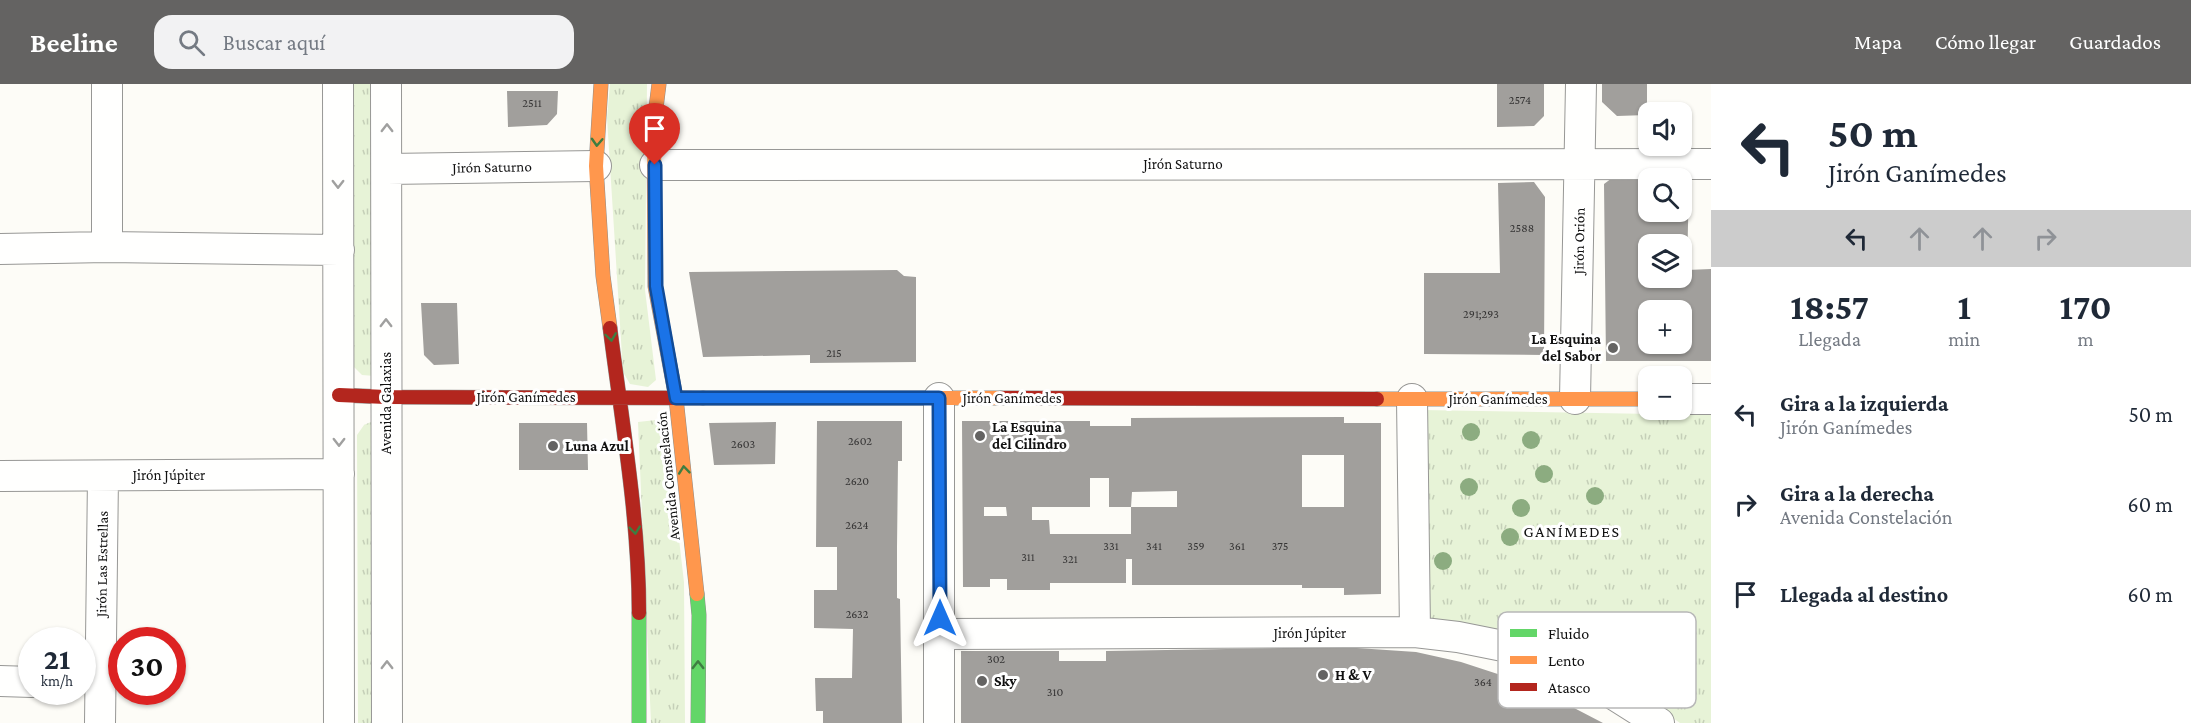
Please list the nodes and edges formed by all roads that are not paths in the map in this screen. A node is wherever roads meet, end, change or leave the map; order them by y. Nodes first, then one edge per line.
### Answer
1 (107, 84) edge
2 (338, 84) edge
3 (386, 84) edge
4 (601, 84) edge
5 (659, 84) edge
6 (1581, 84) edge
7 (1581, 164) junction
8 (1711, 164) edge
9 (655, 165) junction
10 (596, 166) junction
11 (387, 169) junction
12 (107, 247) junction
13 (0, 249) edge
14 (339, 250) junction
15 (339, 395) junction
16 (386, 397) junction
17 (619, 398) junction
18 (676, 398) junction
19 (939, 398) junction
20 (1412, 399) junction
21 (1575, 399) junction
22 (1638, 399) edge
23 (1692, 399) edge
24 (1711, 399) edge
25 (339, 474) junction
26 (0, 476) edge
27 (103, 476) junction
28 (94, 627) edge
29 (1415, 632) junction
30 (940, 634) junction
31 (1498, 645) edge
32 (0, 681) edge
33 (18, 682) edge
34 (96, 705) edge
35 (1635, 708) edge
36 (100, 723) edge
37 (339, 723) edge
38 (387, 723) edge
39 (639, 723) edge
40 (698, 723) edge
41 (939, 723) edge
42 (1659, 723) edge

1 - 12 street
2 -> 14 street
11 -> 3 street, Avenida Galaxias
4 -> 10 street
5 - 9 street, Avenida Constelación
6 - 7 street, Jirón Orión
7 - 8 street, Jirón Saturno
7 - 9 street, Jirón Saturno
7 - 21 street, Jirón Orión
9 - 18 street, Avenida Constelación
10 - 11 street, Jirón Saturno
10 -> 17 street
16 -> 11 street, Avenida Galaxias
12 - 13 street
12 - 14 street
14 - 15 street
15 - 16 street, Jirón Ganímedes
15 -> 25 street
16 - 17 street, Jirón Ganímedes
38 -> 16 street, Avenida Galaxias
17 - 18 street, Jirón Ganímedes
17 -> 39 street
18 - 19 street, Jirón Ganímedes
40 -> 18 street, Avenida Constelación
19 - 20 street, Jirón Ganímedes
19 - 30 street
20 - 21 street, Jirón Ganímedes
20 - 29 street
21 - 22 street, Jirón Ganímedes
23 - 24 street
25 - 27 street, Jirón Júpiter
25 - 37 street
26 - 27 street, Jirón Júpiter
27 - 28 street, Jirón Las Estrellas
29 - 30 street, Jirón Júpiter
29 - 31 street, Jirón Júpiter
30 - 41 street
32 - 33 street
34 - 36 street, Jirón Las Estrellas
35 - 42 street, Jirón Júpiter

